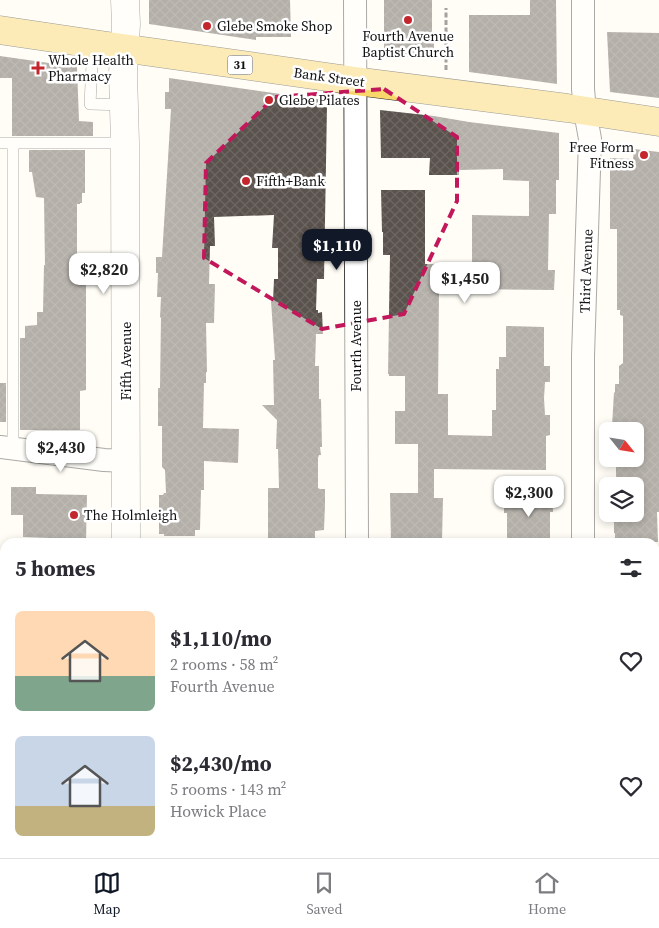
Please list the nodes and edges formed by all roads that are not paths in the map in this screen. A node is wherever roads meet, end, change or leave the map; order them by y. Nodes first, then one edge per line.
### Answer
1 (125, 0) edge
2 (355, 0) edge
3 (583, 0) edge
4 (0, 30) edge
5 (93, 44) junction
6 (124, 49) junction
7 (355, 81) junction
8 (118, 105) junction
9 (585, 111) junction
10 (659, 122) edge
11 (0, 143) edge
12 (13, 143) junction
13 (126, 143) junction
14 (6, 448) edge
15 (126, 461) junction
16 (126, 538) edge
17 (357, 538) edge
18 (583, 538) edge

1 - 6 street, Fifth Avenue
2 - 7 street, Fourth Avenue
3 - 9 street, Third Avenue
4 - 5 main road, Bank Street / 31
5 - 6 main road, Bank Street / 31
5 - 8 lane
6 - 7 main road, Bank Street / 31
6 - 8 street, Fifth Avenue
7 - 9 main road, Bank Street / 31
7 - 17 street, Fourth Avenue
8 - 13 street, Fifth Avenue
9 - 10 main road, Bank Street / 31
9 - 18 street, Third Avenue
11 - 12 lane
12 - 13 lane
12 - 14 lane
13 - 15 street, Fifth Avenue
14 - 15 street
15 - 16 street, Fifth Avenue

